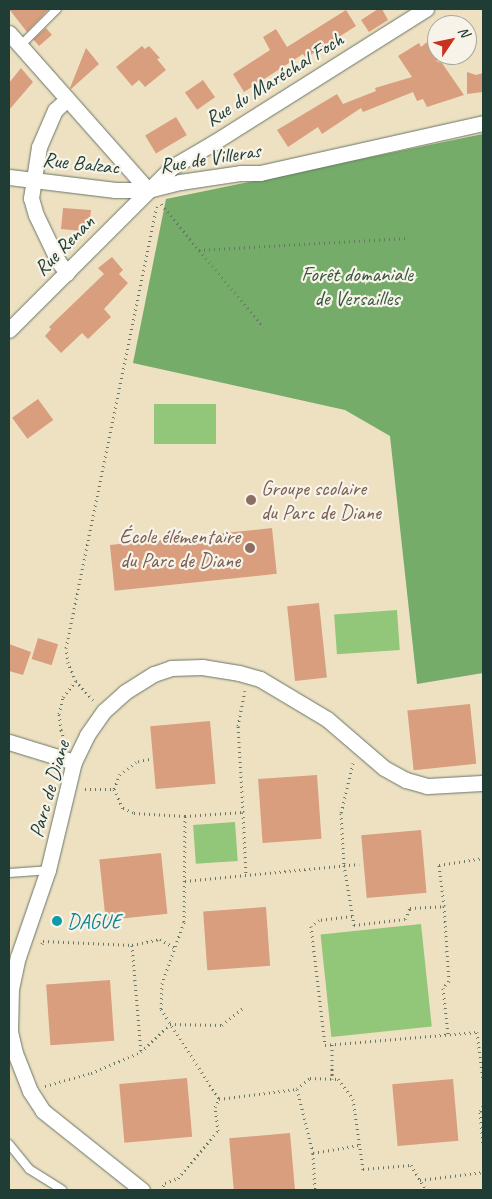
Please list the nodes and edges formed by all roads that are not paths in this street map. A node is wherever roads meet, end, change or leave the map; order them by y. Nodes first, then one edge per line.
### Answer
1 (57, 9) edge
2 (426, 9) edge
3 (9, 33) edge
4 (20, 46) junction
5 (67, 100) junction
6 (483, 123) edge
7 (172, 166) junction
8 (9, 177) edge
9 (34, 180) junction
10 (180, 182) junction
11 (148, 190) junction
12 (67, 273) junction
13 (9, 330) edge
14 (9, 742) edge
15 (74, 762) junction
16 (483, 783) edge
17 (48, 870) junction
18 (9, 873) edge
19 (9, 1032) edge
20 (9, 1144) edge
21 (62, 1190) edge
22 (142, 1190) edge

1 - 4 lane
2 - 7 street, Rue du Maréchal Foch
3 - 4 street, Rue de Villeras
4 - 5 street, Rue de Villeras
5 - 9 street
5 - 11 street, Rue de Villeras
6 - 10 street, Rue de Villeras
7 - 10 street
7 - 11 street, Rue du Maréchal Foch
8 - 9 street, Rue Balzac
9 - 11 street, Rue Balzac
9 - 12 street
10 - 11 street, Rue de Villeras
11 - 12 street, Rue Renan
12 - 13 street, Rue Renan
14 - 15 street
15 - 16 street, Parc de Diane
15 - 17 street, Parc de Diane
17 - 18 lane
17 - 19 street, Parc de Diane
19 - 22 street, Parc de Diane
20 - 21 lane

